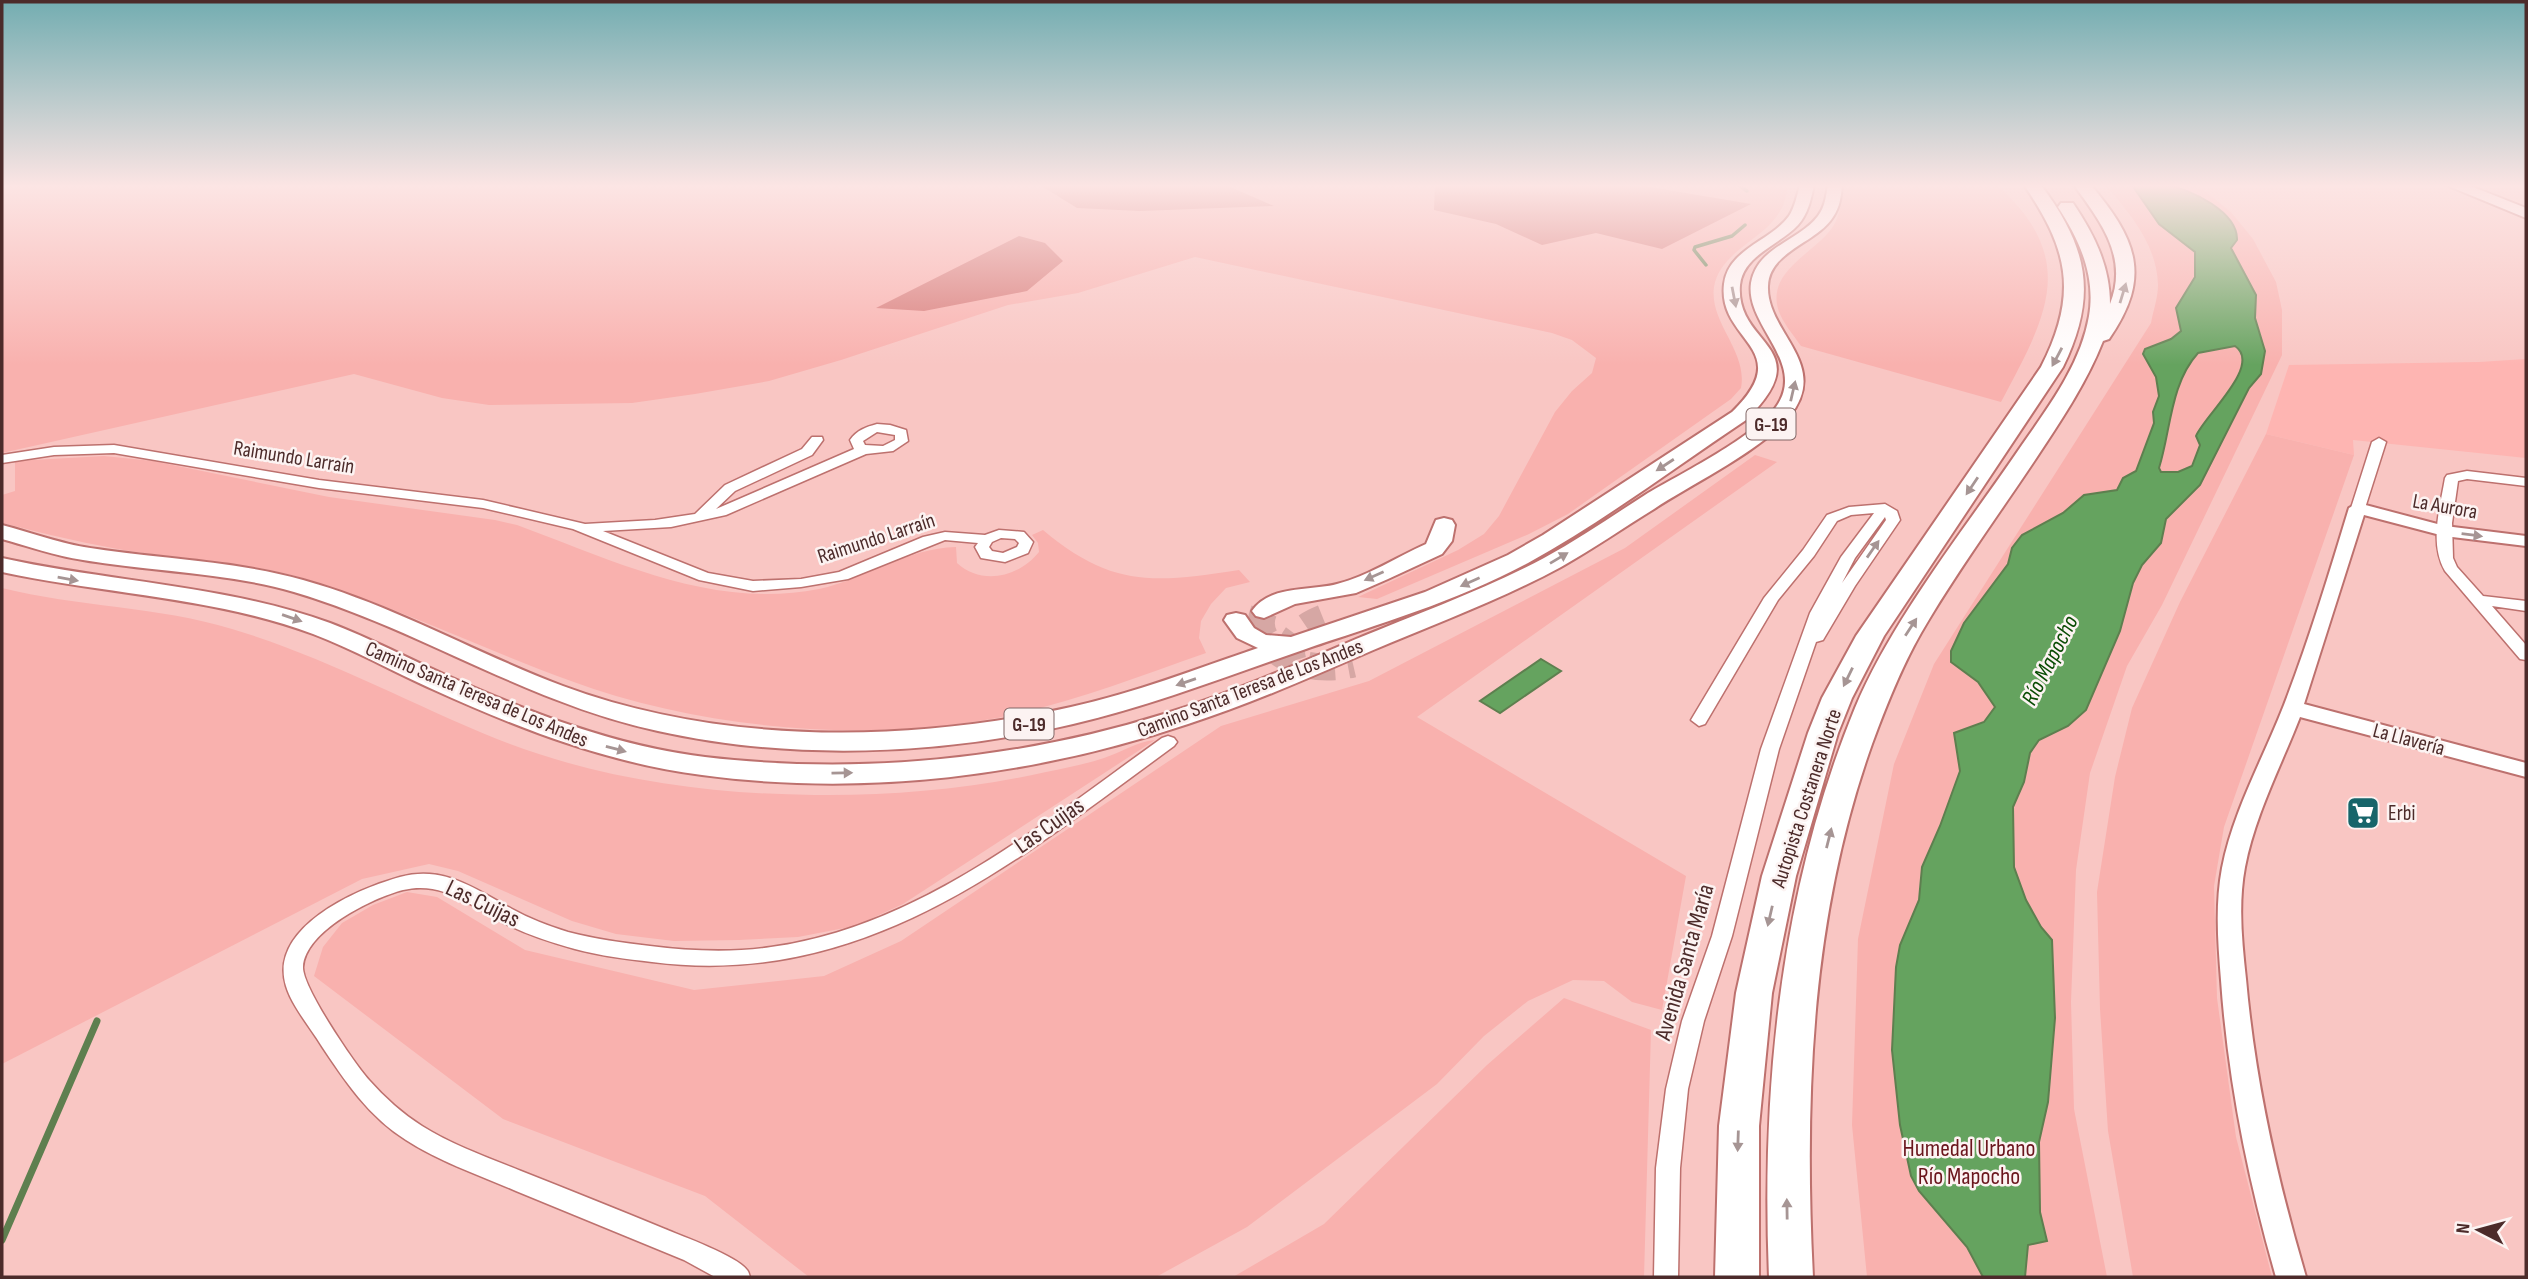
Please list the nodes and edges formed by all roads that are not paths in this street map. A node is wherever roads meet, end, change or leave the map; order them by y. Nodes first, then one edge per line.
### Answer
1 (1763, 245) edge
2 (1791, 245) edge
3 (2063, 245) edge
4 (2067, 245) edge
5 (2089, 245) edge
6 (2103, 245) edge
7 (2121, 245) edge
8 (2072, 256) junction
9 (2100, 281) junction
10 (2090, 351) junction
11 (817, 440) dead end
12 (2379, 442) dead end
13 (864, 450) dead end
14 (2, 459) edge
15 (2526, 482) edge
16 (2358, 508) junction
17 (699, 518) junction
18 (1444, 525) dead end
19 (578, 526) junction
20 (2444, 531) junction
21 (2, 532) edge
22 (987, 539) dead end
23 (2526, 541) edge
24 (2, 565) edge
25 (2477, 600) junction
26 (2526, 606) edge
27 (1264, 611) dead end
28 (1419, 612) junction
29 (1323, 618) tunnel mouth
30 (1299, 644) junction
31 (2526, 655) edge
32 (1353, 664) tunnel mouth
33 (1227, 668) junction
34 (2293, 708) junction
35 (1699, 720) dead end
36 (1168, 742) dead end
37 (2526, 770) edge
38 (738, 1277) edge
39 (1666, 1277) edge
40 (1737, 1277) edge
41 (1791, 1277) edge
42 (2291, 1277) edge

1 -> 28 main road, Camino Santa Teresa de Los Andes / G-19
28 -> 2 main road, Camino Santa Teresa de Los Andes / G-19
3 - 8 highway
4 - 8 highway, Autopista Costanera Norte
5 - 9 highway, Autopista Costanera Norte
6 - 9 highway
10 -> 7 highway
8 -> 40 highway, Autopista Costanera Norte
9 - 10 highway, Autopista Costanera Norte
41 -> 10 highway, Autopista Costanera Norte
11 - 17 street
12 - 16 street
13 - 17 street, Raimundo Larraín
14 - 19 street, Raimundo Larraín
15 - 20 street
16 - 20 street, La Aurora
16 - 34 street
17 - 19 street, Raimundo Larraín
18 -> 27 main road
19 - 22 street, Raimundo Larraín
20 -> 23 street, La Aurora
20 - 25 street
33 -> 21 main road, Camino Santa Teresa de Los Andes / G-19
24 -> 28 main road, Camino Santa Teresa de Los Andes / G-19
25 - 26 street
25 - 31 street
28 - 29 main road
28 - 30 main road, Camino Santa Teresa de Los Andes / G-19
28 - 32 main road
30 - 33 main road, Camino Santa Teresa de Los Andes / G-19
30 - 33 main road
34 - 37 street, La Llavería
34 - 42 street
35 - 39 street, Avenida Santa María
36 - 38 street, Las Cuijas

